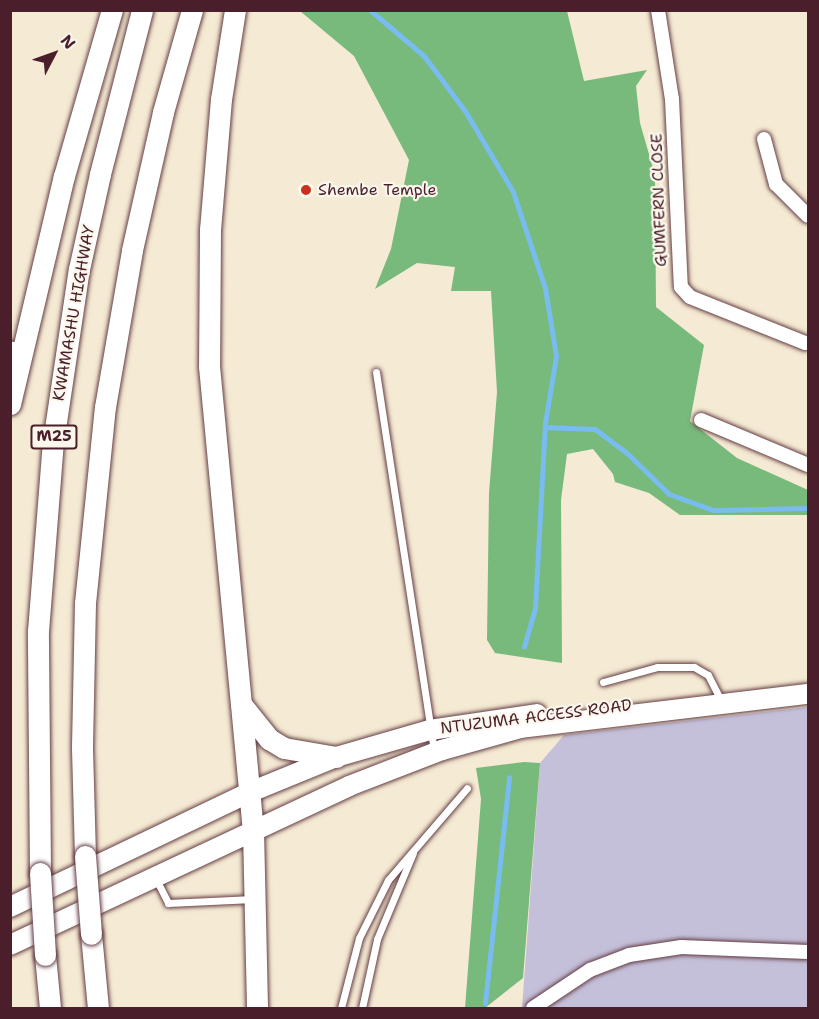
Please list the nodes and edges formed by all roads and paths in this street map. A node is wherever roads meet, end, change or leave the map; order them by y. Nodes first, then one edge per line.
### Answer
1 (112, 10) edge
2 (142, 10) edge
3 (192, 10) edge
4 (235, 10) edge
5 (658, 10) edge
6 (764, 139) dead end
7 (808, 216) edge
8 (805, 344) dead end
9 (14, 350) edge
10 (376, 372) dead end
11 (10, 404) edge
12 (701, 420) dead end
13 (808, 465) edge
14 (603, 682) dead end
15 (808, 686) edge
16 (808, 694) edge
17 (720, 700) junction
18 (241, 703) junction
19 (430, 730) junction
20 (434, 752) junction
21 (336, 757) junction
22 (467, 788) dead end
23 (248, 793) junction
24 (253, 830) junction
25 (417, 845) junction
26 (155, 876) junction
27 (253, 899) junction
28 (10, 907) edge
29 (10, 945) edge
30 (808, 952) edge
31 (99, 1007) edge
32 (51, 1008) edge
33 (257, 1008) edge
34 (341, 1008) edge
35 (362, 1008) edge
36 (533, 1008) edge

1 - 9 main road
2 - 32 main road, KWAMASHU HIGHWAY / M25, bridge
3 - 31 main road, M25, bridge
4 - 18 main road
5 - 8 street, GUMFERN CLOSE
6 - 7 street
9 - 11 main road
10 - 19 lane
12 - 13 street
14 - 17 lane
15 - 17 street, NTUZUMA ACCESS ROAD
16 - 17 street
17 - 19 street, NTUZUMA ACCESS ROAD
17 - 20 street
18 - 21 main road
18 - 23 main road
19 - 20 lane
19 - 21 street, NTUZUMA ACCESS ROAD
20 - 24 street
21 - 23 street, NTUZUMA ACCESS ROAD
22 - 25 lane
23 - 24 main road
23 - 28 street, NTUZUMA ACCESS ROAD
24 - 26 street
24 - 27 main road
25 - 34 lane
25 - 35 lane
26 - 27 lane
26 - 29 street
27 - 33 main road
30 - 36 street

